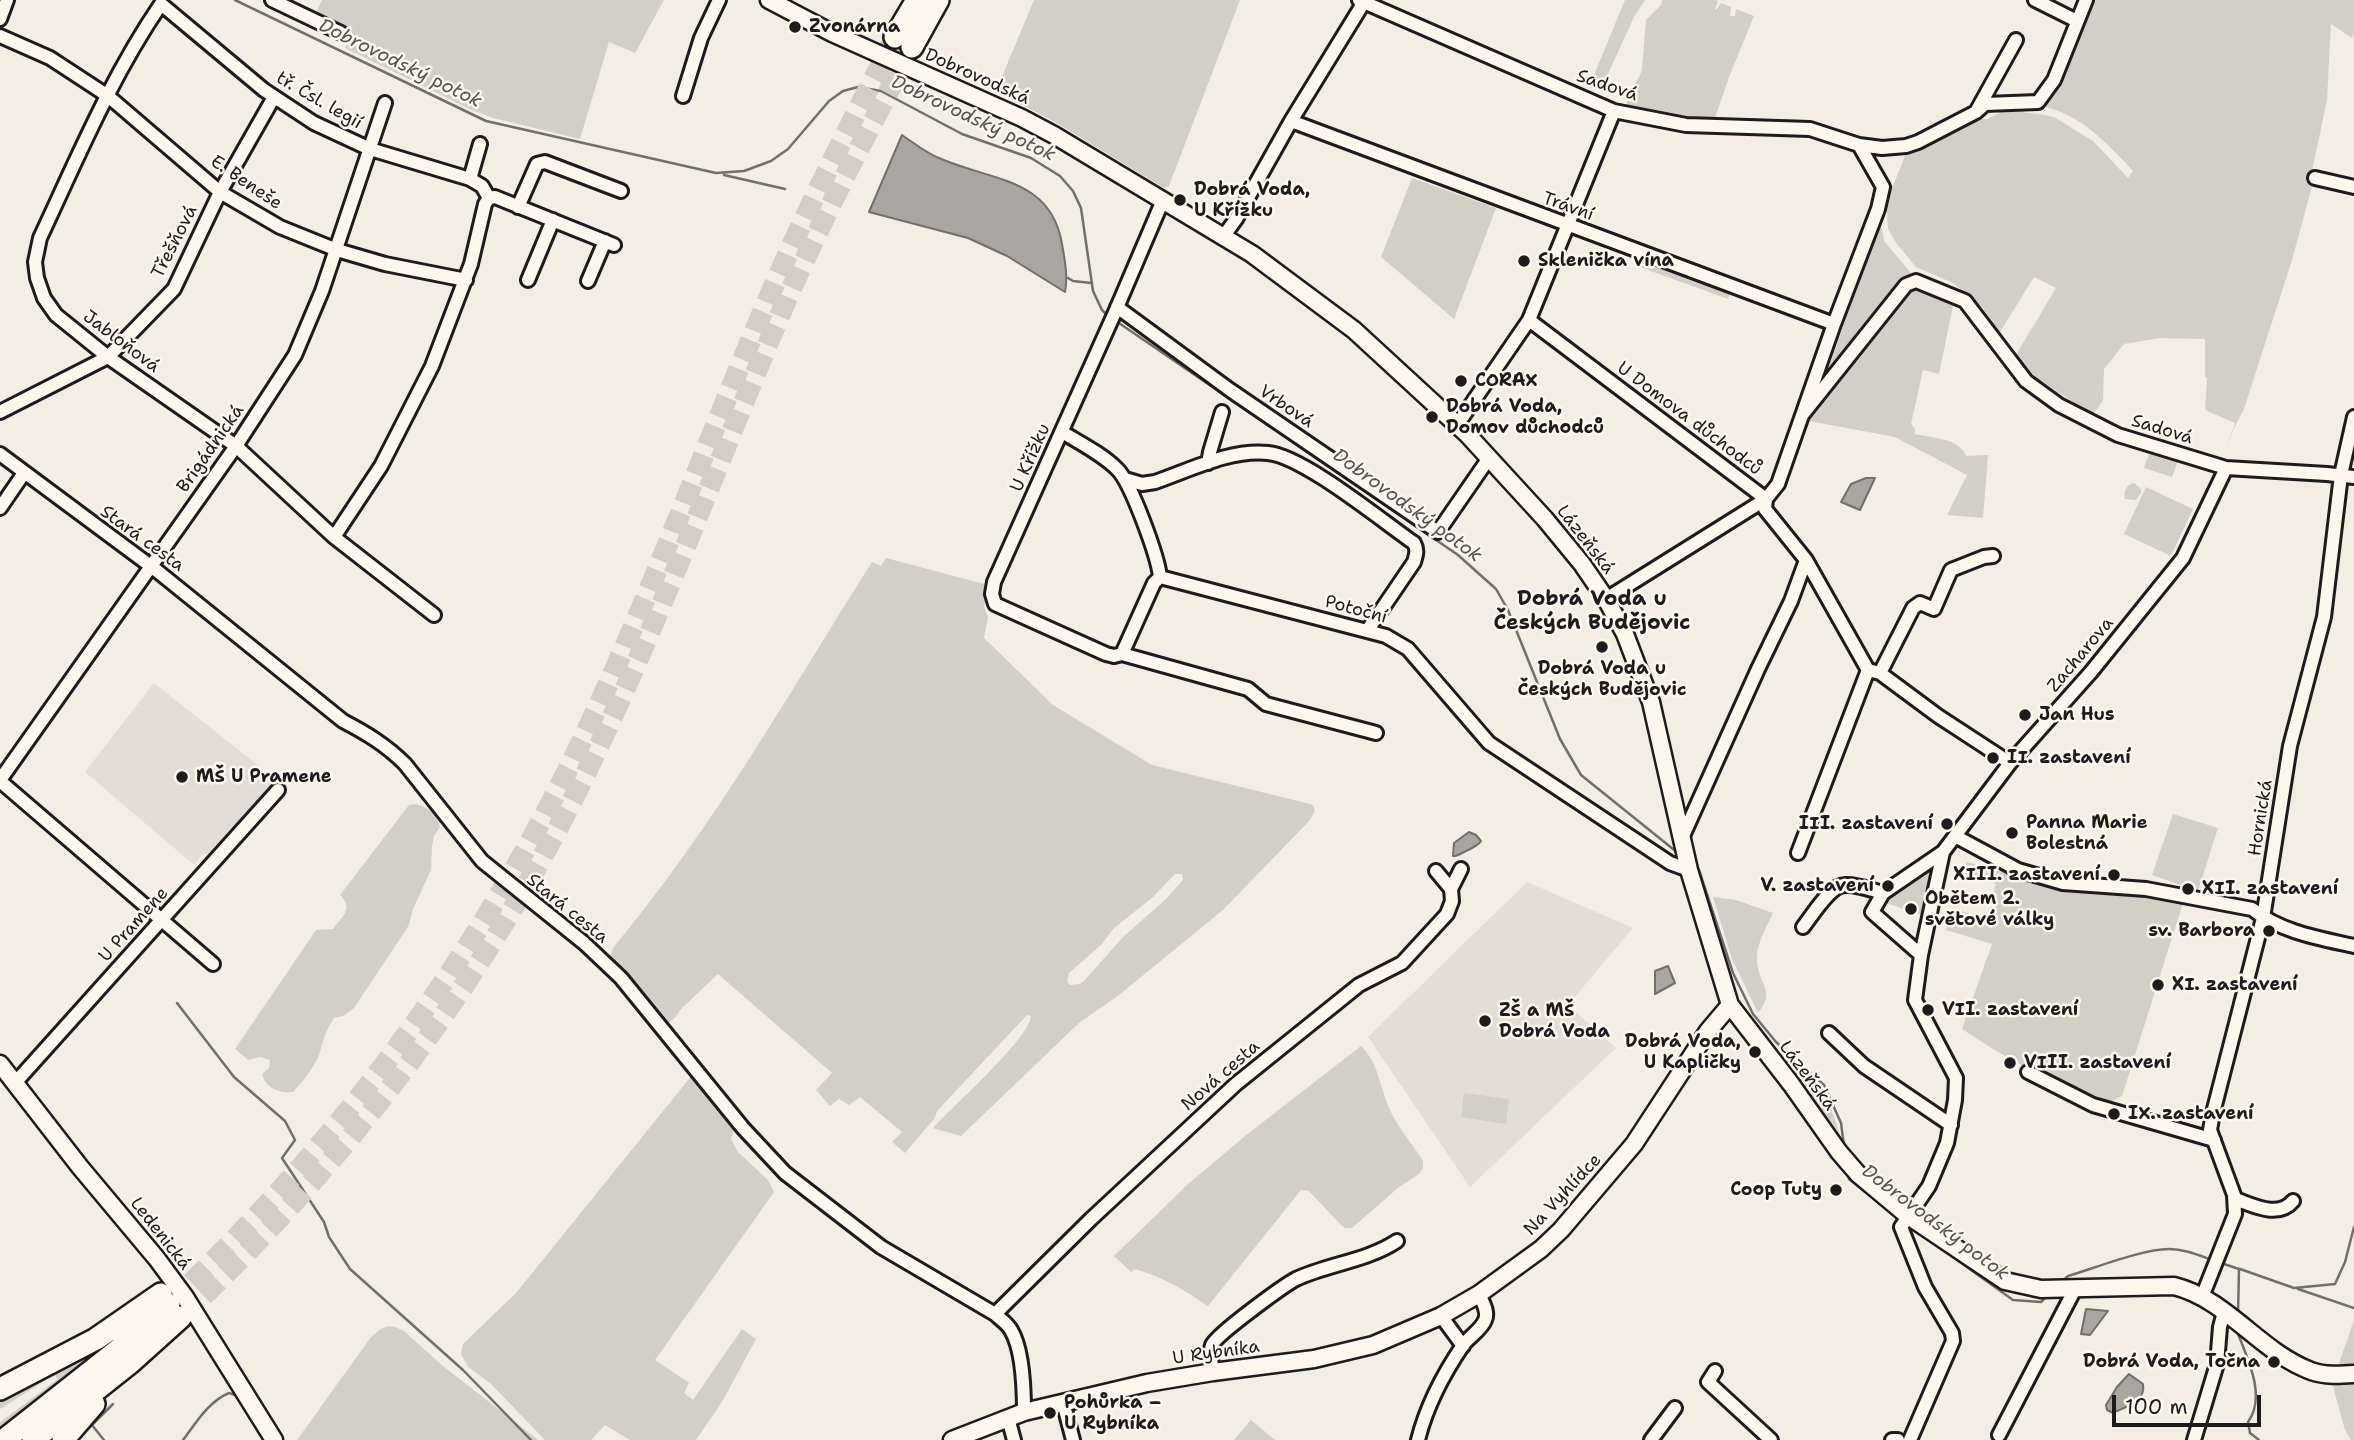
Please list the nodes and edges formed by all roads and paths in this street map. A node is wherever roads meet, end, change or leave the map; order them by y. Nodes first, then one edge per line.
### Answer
1 (7, 0) edge
2 (272, 0) edge
3 (719, 0) edge
4 (769, 0) edge
5 (917, 0) edge
6 (938, 0) edge
7 (2035, 0) edge
8 (2085, 0) edge
9 (1361, 1) edge
10 (161, 4) joint
11 (0, 19) edge
12 (2077, 21) junction
13 (341, 33) dead end
14 (0, 36) edge
15 (2016, 40) dead end
16 (107, 96) junction
17 (682, 96) dead end
18 (274, 97) junction
19 (385, 103) dead end
20 (1614, 111) junction
21 (1976, 112) junction
22 (1291, 121) junction
23 (480, 144) dead end
24 (1859, 145) junction
25 (370, 149) junction
26 (2315, 177) dead end
27 (470, 179) junction
28 (2354, 187) edge
29 (621, 191) dead end
30 (220, 192) junction
31 (489, 198) junction
32 (1163, 200) junction
33 (518, 206) junction
34 (553, 220) junction
35 (1566, 225) junction
36 (1223, 237) junction
37 (337, 250) junction
38 (466, 280) junction
39 (528, 280) dead end
40 (588, 281) dead end
41 (1117, 309) junction
42 (1529, 320) junction
43 (1834, 324) junction
44 (108, 357) junction
45 (0, 412) edge
46 (1222, 412) dead end
47 (1803, 414) junction
48 (2354, 418) edge
49 (1457, 425) junction
50 (1062, 432) junction
51 (236, 446) junction
52 (0, 454) edge
53 (1489, 458) junction
54 (1208, 463) junction
55 (2226, 468) junction
56 (24, 473) junction
57 (2348, 476) edge
58 (1125, 479) junction
59 (1766, 499) junction
60 (0, 508) edge
61 (334, 537) junction
62 (1993, 556) dead end
63 (1805, 560) junction
64 (150, 565) junction
65 (1160, 577) junction
66 (1606, 599) junction
67 (434, 615) dead end
68 (1367, 631) junction
69 (1122, 654) junction
70 (1874, 672) junction
71 (1376, 733) dead end
72 (2010, 763) junction
73 (0, 780) edge
74 (278, 790) dead end
75 (1955, 835) junction
76 (1684, 846) junction
77 (1943, 852) junction
78 (1798, 853) dead end
79 (1461, 869) dead end
80 (1689, 870) junction
81 (1436, 871) dead end
82 (1451, 889) junction
83 (1883, 892) junction
84 (2263, 918) junction
85 (163, 920) junction
86 (1803, 927) dead end
87 (2354, 946) edge
88 (1920, 955) junction
89 (213, 964) dead end
90 (1730, 1005) junction
91 (1829, 1033) dead end
92 (0, 1063) edge
93 (2028, 1072) dead end
94 (15, 1083) junction
95 (1951, 1125) junction
96 (2214, 1140) junction
97 (2235, 1199) junction
98 (2293, 1201) dead end
99 (1905, 1220) junction
100 (1397, 1241) dead end
101 (2070, 1288) junction
102 (1479, 1294) junction
103 (2202, 1297) junction
104 (171, 1305) junction
105 (2226, 1313) junction
106 (995, 1314) junction
107 (1441, 1316) junction
108 (1463, 1346) junction
109 (131, 1362) junction
110 (1715, 1371) dead end
111 (1213, 1372) junction
112 (2354, 1374) edge
113 (0, 1389) edge
114 (1063, 1402) junction
115 (1675, 1408) dead end
116 (1016, 1415) junction
117 (1999, 1435) dead end
118 (4, 1440) edge
119 (33, 1440) edge
120 (63, 1440) edge
121 (274, 1440) edge
122 (952, 1440) edge
123 (1014, 1440) edge
124 (1073, 1440) edge
125 (1418, 1440) edge
126 (1651, 1440) edge
127 (1771, 1440) edge
128 (1892, 1440) edge
129 (1898, 1440) edge
130 (1910, 1440) edge
131 (2194, 1440) edge

1 - 11 street
2 - 13 street
3 - 17 street
4 - 32 street, Dobrovodská
5 - 6 highway
7 - 12 street
8 - 12 street
9 - 20 street, Sadová
9 - 22 street
10 - 16 street, Jabloňová
10 - 18 street, tř. Čsl. legií
12 - 21 street, Sadová
14 - 16 street, E. Beneše
15 - 21 street
16 - 30 street, E. Beneše
16 - 44 street, Jabloňová
18 - 25 street, tř. Čsl. legií
18 - 30 street, Třešňová
19 - 25 street, Brigádnická
20 - 24 street, Sadová
20 - 35 street
21 - 24 street, Sadová
22 - 35 street, Trávní
22 - 36 street
23 - 27 street
24 - 43 street
25 - 27 street, tř. Čsl. legií
25 - 37 street, Brigádnická
26 - 28 street
27 - 31 street, tř. Čsl. legií
29 - 33 street
30 - 37 street, E. Beneše
30 - 44 street, Třešňová
31 - 33 street
31 - 38 street
32 - 36 street, Lázeňská
32 - 41 street, U Křížku
33 - 34 street
34 - 39 street
34 - 40 street
35 - 42 street
35 - 43 street, Trávní
36 - 49 street, Lázeňská
37 - 38 street, E. Beneše
37 - 51 street, Brigádnická
38 - 61 street
41 - 50 street, U Křížku
41 - 53 street, Vrbová
42 - 49 street
42 - 59 street, U Domova důchodců
43 - 47 street
44 - 45 street, Třešňová
44 - 51 street, Jabloňová
46 - 54 street
47 - 55 street, Sadová
47 - 59 street
48 - 57 street, Hornická
49 - 53 street, Lázeňská
50 - 58 street
50 - 69 street, U Křížku
51 - 61 street, Jabloňová
51 - 64 street, Brigádnická
52 - 56 street, Stará cesta
53 - 66 street, Lázeňská
54 - 58 street
54 - 68 street
55 - 57 street, Sadová
55 - 72 street, Zacharova
56 - 60 street
56 - 64 street, Stará cesta
57 - 84 street, Hornická
58 - 65 street
59 - 63 street, U Domova důchodců
59 - 66 street
61 - 67 street, Jabloňová
62 - 70 street
63 - 70 street, U Domova důchodců
63 - 76 street
64 - 73 street, Brigádnická
64 - 106 street, Stará cesta
65 - 68 street, Potoční
65 - 69 street
66 - 76 street, Lázeňská
68 - 80 street, Potoční
69 - 71 street, U Křížku
70 - 72 street, U Domova důchodců
70 - 78 street
72 - 75 street, Zacharova
73 - 85 street
74 - 85 street, U Pramene
75 - 77 street, Zacharova
75 - 84 street
76 - 80 street, Lázeňská
77 - 83 street, Zacharova
77 - 88 street, Zacharova
79 - 82 street, Nová cesta
80 - 90 street, Lázeňská
81 - 82 street
82 - 106 street, Nová cesta
83 - 86 street
83 - 88 street
84 - 87 street
84 - 96 street, Hornická
85 - 89 street
85 - 94 street, U Pramene
88 - 95 street, Zacharova
90 - 99 street, Lázeňská
90 - 102 street, Na Vyhlídce
91 - 95 street
92 - 94 street, Ledenická
93 - 96 street
94 - 121 street, Ledenická
95 - 99 street, Zacharova
96 - 97 street, Hornická
97 - 98 street
97 - 103 street
99 - 101 street
99 - 130 street
100 - 111 street
101 - 103 street
101 - 117 street
102 - 107 street, U Rybníka
102 - 108 street
103 - 105 street
104 - 109 highway
104 - 113 highway
104 - 118 highway
105 - 112 street
105 - 131 street
106 - 116 street, Stará cesta
107 - 108 street
107 - 111 street, U Rybníka
108 - 125 street
109 - 119 highway
109 - 120 highway
110 - 127 street
111 - 114 street, U Rybníka
114 - 116 street, U Rybníka
114 - 124 street
115 - 126 street
116 - 122 street, U Rybníka
116 - 123 street, Stará cesta
128 - 129 street

